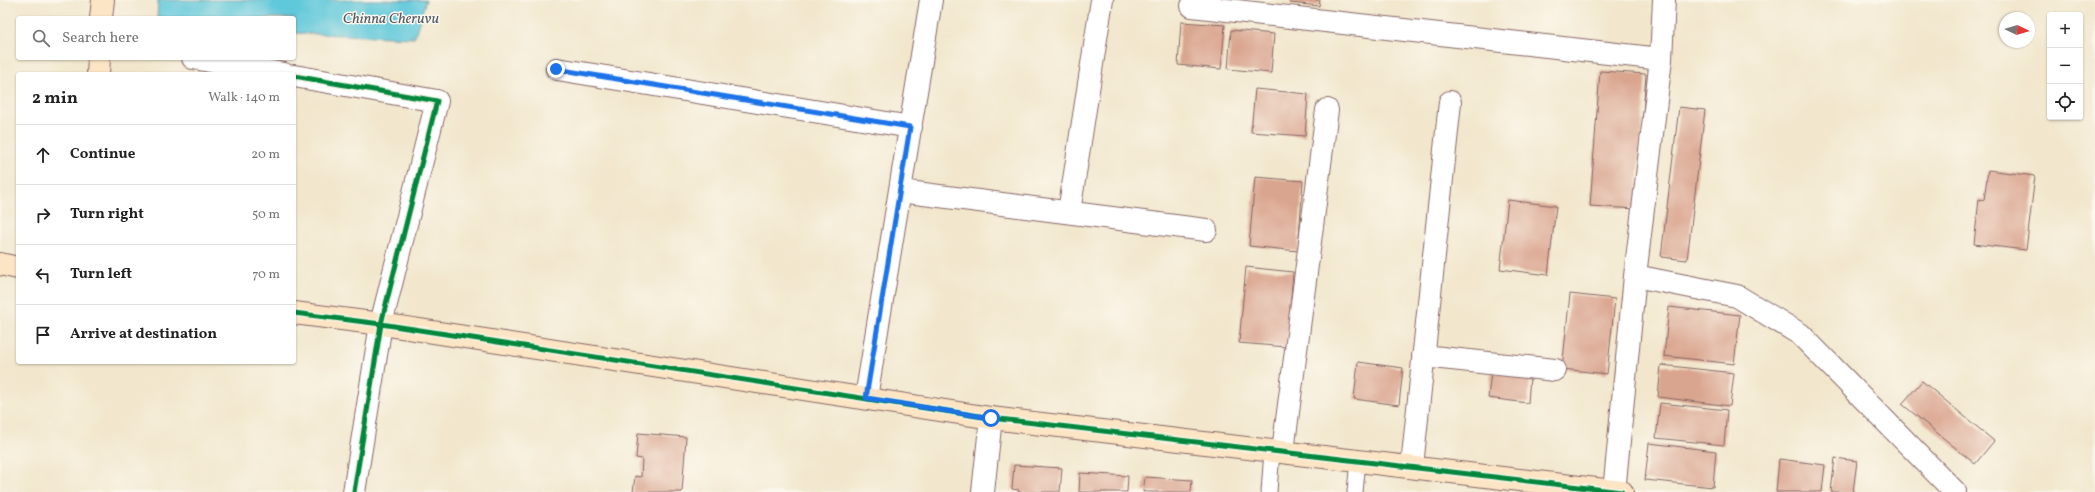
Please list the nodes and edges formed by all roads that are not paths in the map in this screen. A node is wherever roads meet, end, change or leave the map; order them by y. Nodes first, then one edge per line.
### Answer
1 (103, 0) edge
2 (931, 0) edge
3 (1102, 0) edge
4 (1664, 0) edge
5 (1192, 6) dead end
6 (1258, 6) edge
7 (101, 16) edge
8 (1661, 58) junction
9 (99, 60) edge
10 (204, 60) edge
11 (556, 69) dead end
12 (98, 72) edge
13 (273, 72) edge
14 (296, 76) edge
15 (1450, 102) dead end
16 (1327, 110) dead end
17 (910, 127) junction
18 (900, 191) junction
19 (1069, 212) junction
20 (1206, 230) dead end
21 (0, 264) edge
22 (16, 268) edge
23 (1635, 276) junction
24 (296, 312) edge
25 (382, 324) junction
26 (1423, 356) junction
27 (1555, 370) dead end
28 (866, 398) junction
29 (991, 418) junction
30 (1278, 451) junction
31 (1358, 460) junction
32 (1412, 466) junction
33 (354, 492) edge
34 (983, 492) edge
35 (1269, 492) edge
36 (1355, 492) edge
37 (1617, 492) edge
38 (1955, 492) edge

1 - 7 street
2 - 17 street
3 - 19 street
4 - 8 street
5 - 6 street
6 - 8 street
8 - 23 street
9 - 12 street
10 - 13 street
11 - 17 street
14 - 25 street
15 - 26 street
16 - 30 street
17 - 18 street
18 - 19 street
18 - 28 street
19 - 20 street
21 - 22 street
23 - 37 street
23 - 38 street
24 - 25 street
25 - 28 street
25 - 33 street
26 - 27 street
26 - 32 street
28 - 29 street
29 - 30 street
29 - 34 street
30 - 31 street
30 - 35 lane
31 - 32 street
31 - 36 lane
32 - 37 street

